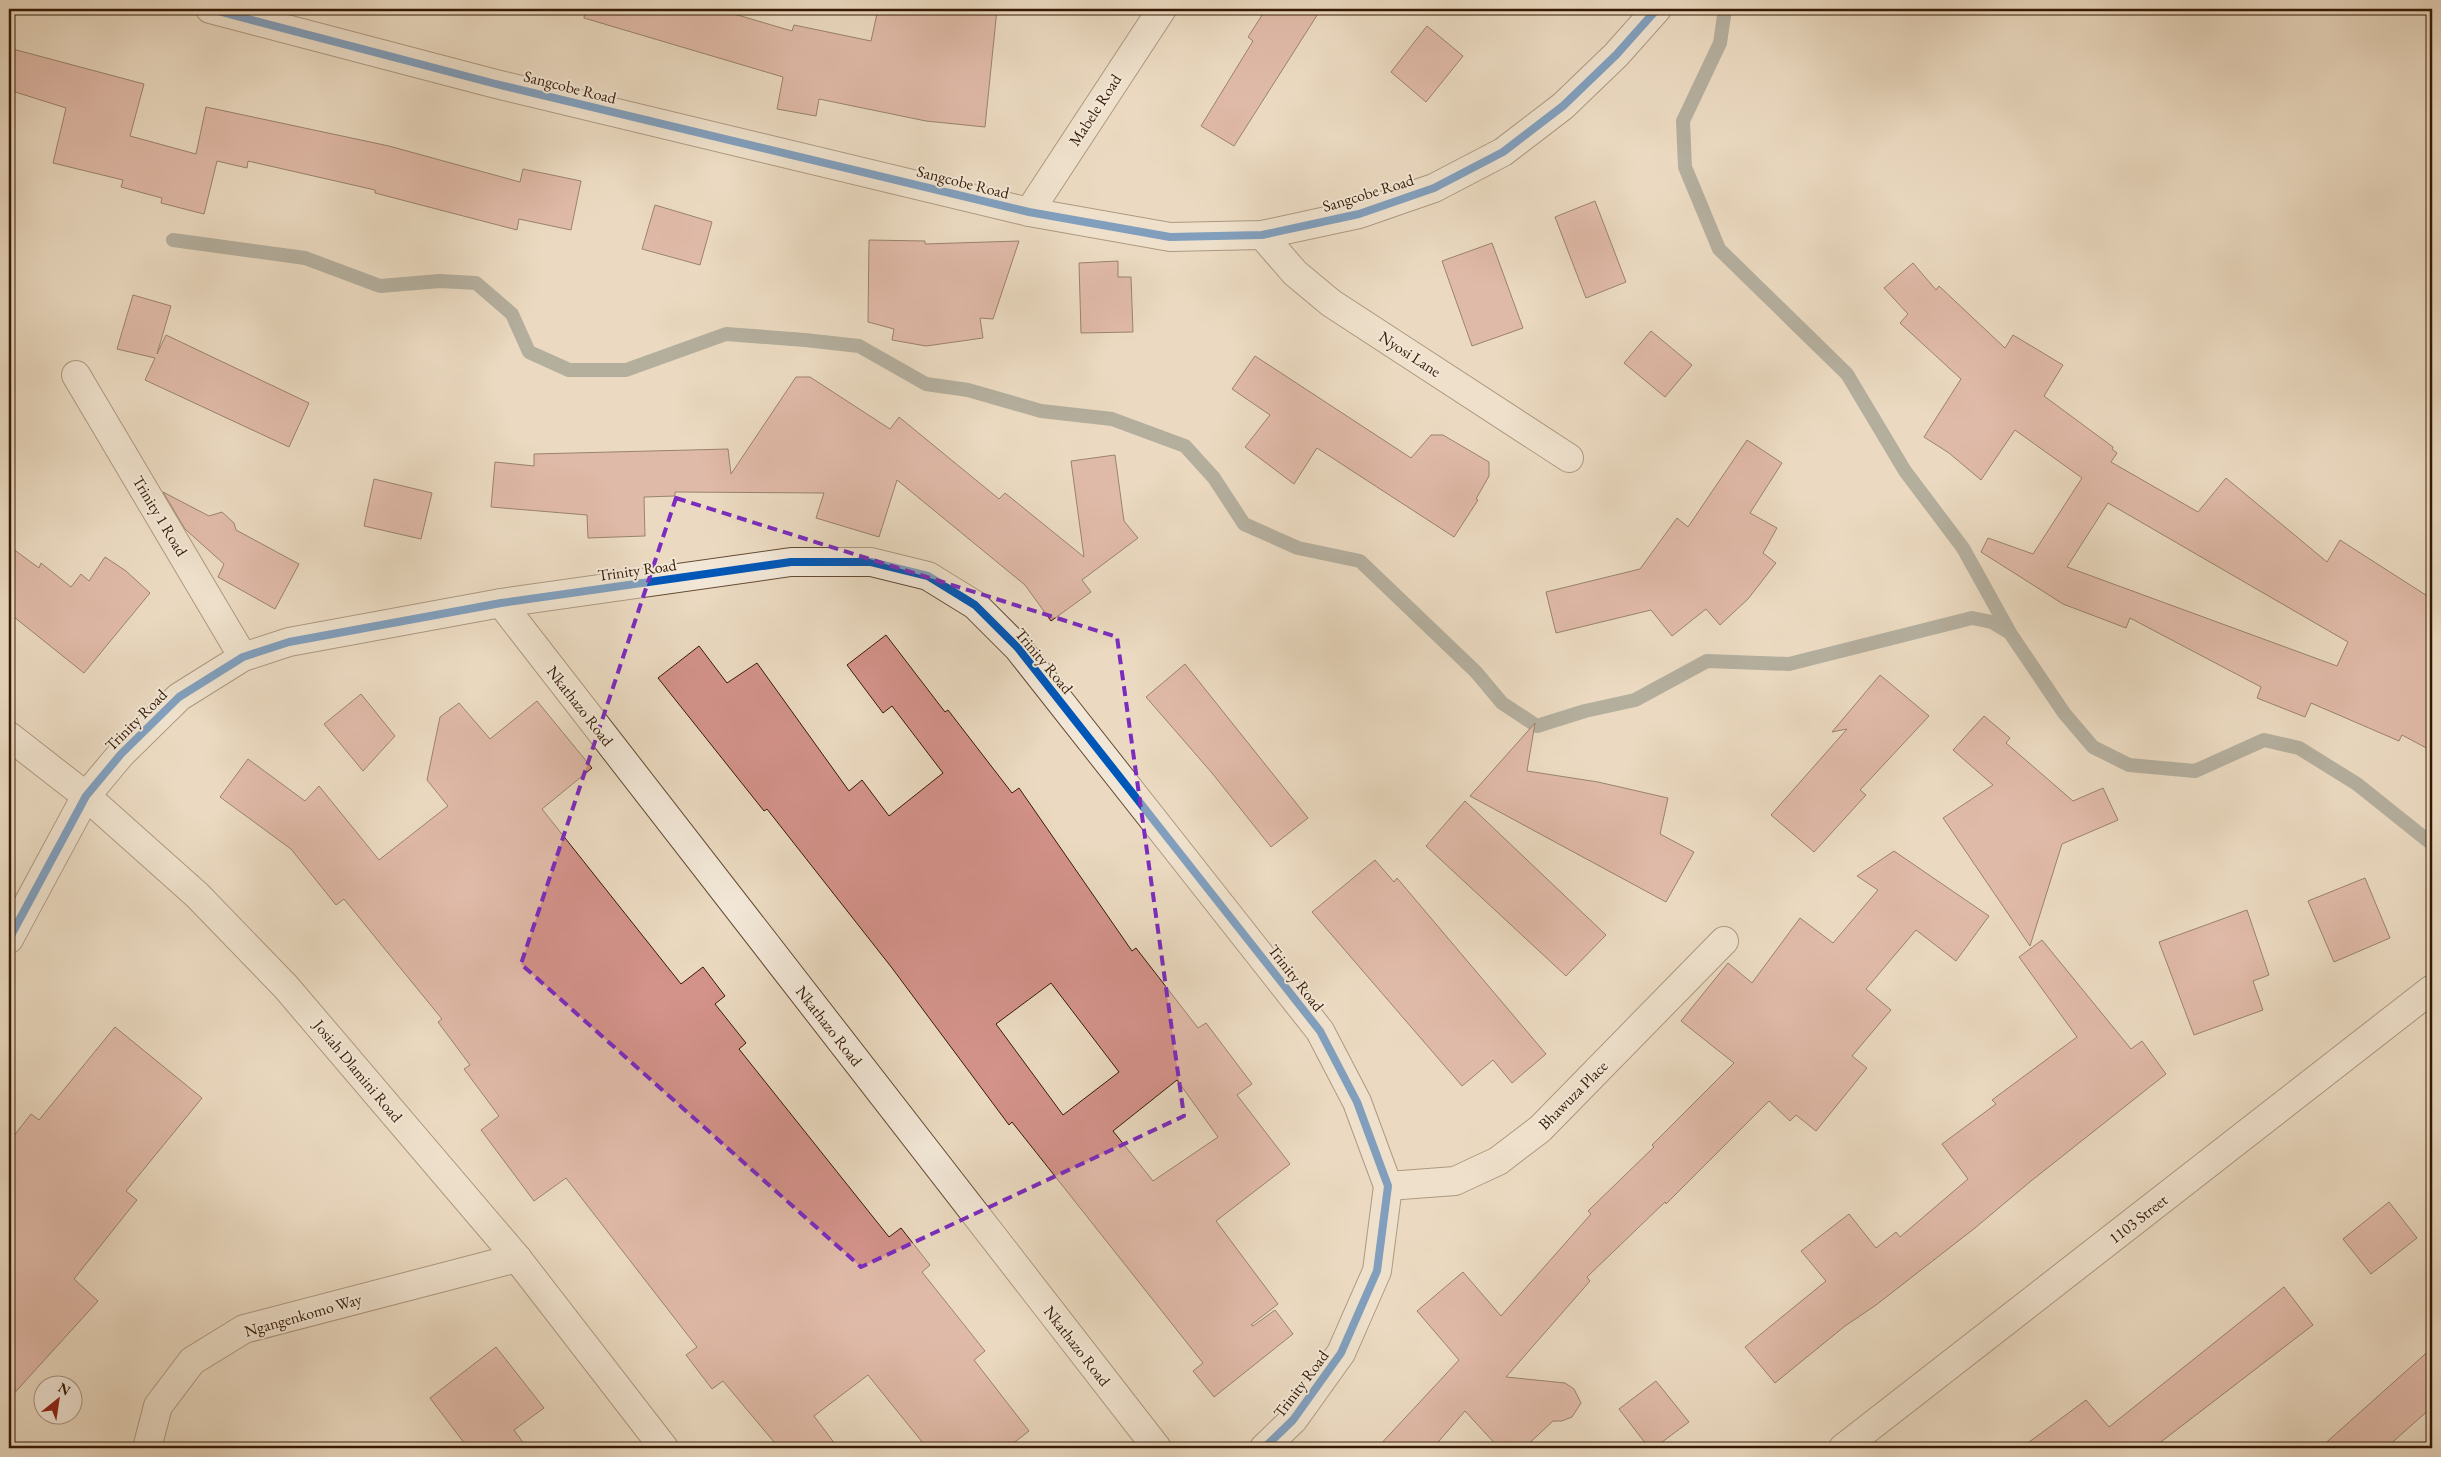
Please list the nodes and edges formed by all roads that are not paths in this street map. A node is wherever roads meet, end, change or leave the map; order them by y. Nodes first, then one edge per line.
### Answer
1 (210, 9) edge
2 (1162, 9) edge
3 (1657, 9) edge
4 (1028, 212) junction
5 (1262, 235) junction
6 (76, 375) dead end
7 (1569, 458) dead end
8 (501, 603) junction
9 (243, 657) junction
10 (9, 736) edge
11 (86, 796) junction
12 (9, 939) edge
13 (1724, 942) dead end
14 (2432, 989) edge
15 (1388, 1186) junction
16 (517, 1258) junction
17 (147, 1448) edge
18 (664, 1448) edge
19 (1157, 1448) edge
20 (1264, 1448) edge
21 (1843, 1448) edge

1 - 4 street, Sangcobe Road
2 - 4 street, Mabele Road
3 - 5 street, Sangcobe Road
4 - 5 street, Sangcobe Road
5 - 7 street, Nyosi Lane
6 - 9 street, Trinity 1 Road
8 - 9 street, Trinity Road
8 - 15 street, Trinity Road
8 - 19 street, Nkathazo Road
9 - 11 street, Trinity Road
10 - 11 street, Josiah Dlamini Road
11 - 12 street, Trinity Road
11 - 16 street, Josiah Dlamini Road
13 - 15 street, Bhawuza Place
14 - 21 street, 1103 Street
15 - 20 street, Trinity Road
16 - 17 street, Ngangenkomo Way
16 - 18 street, Josiah Dlamini Road

